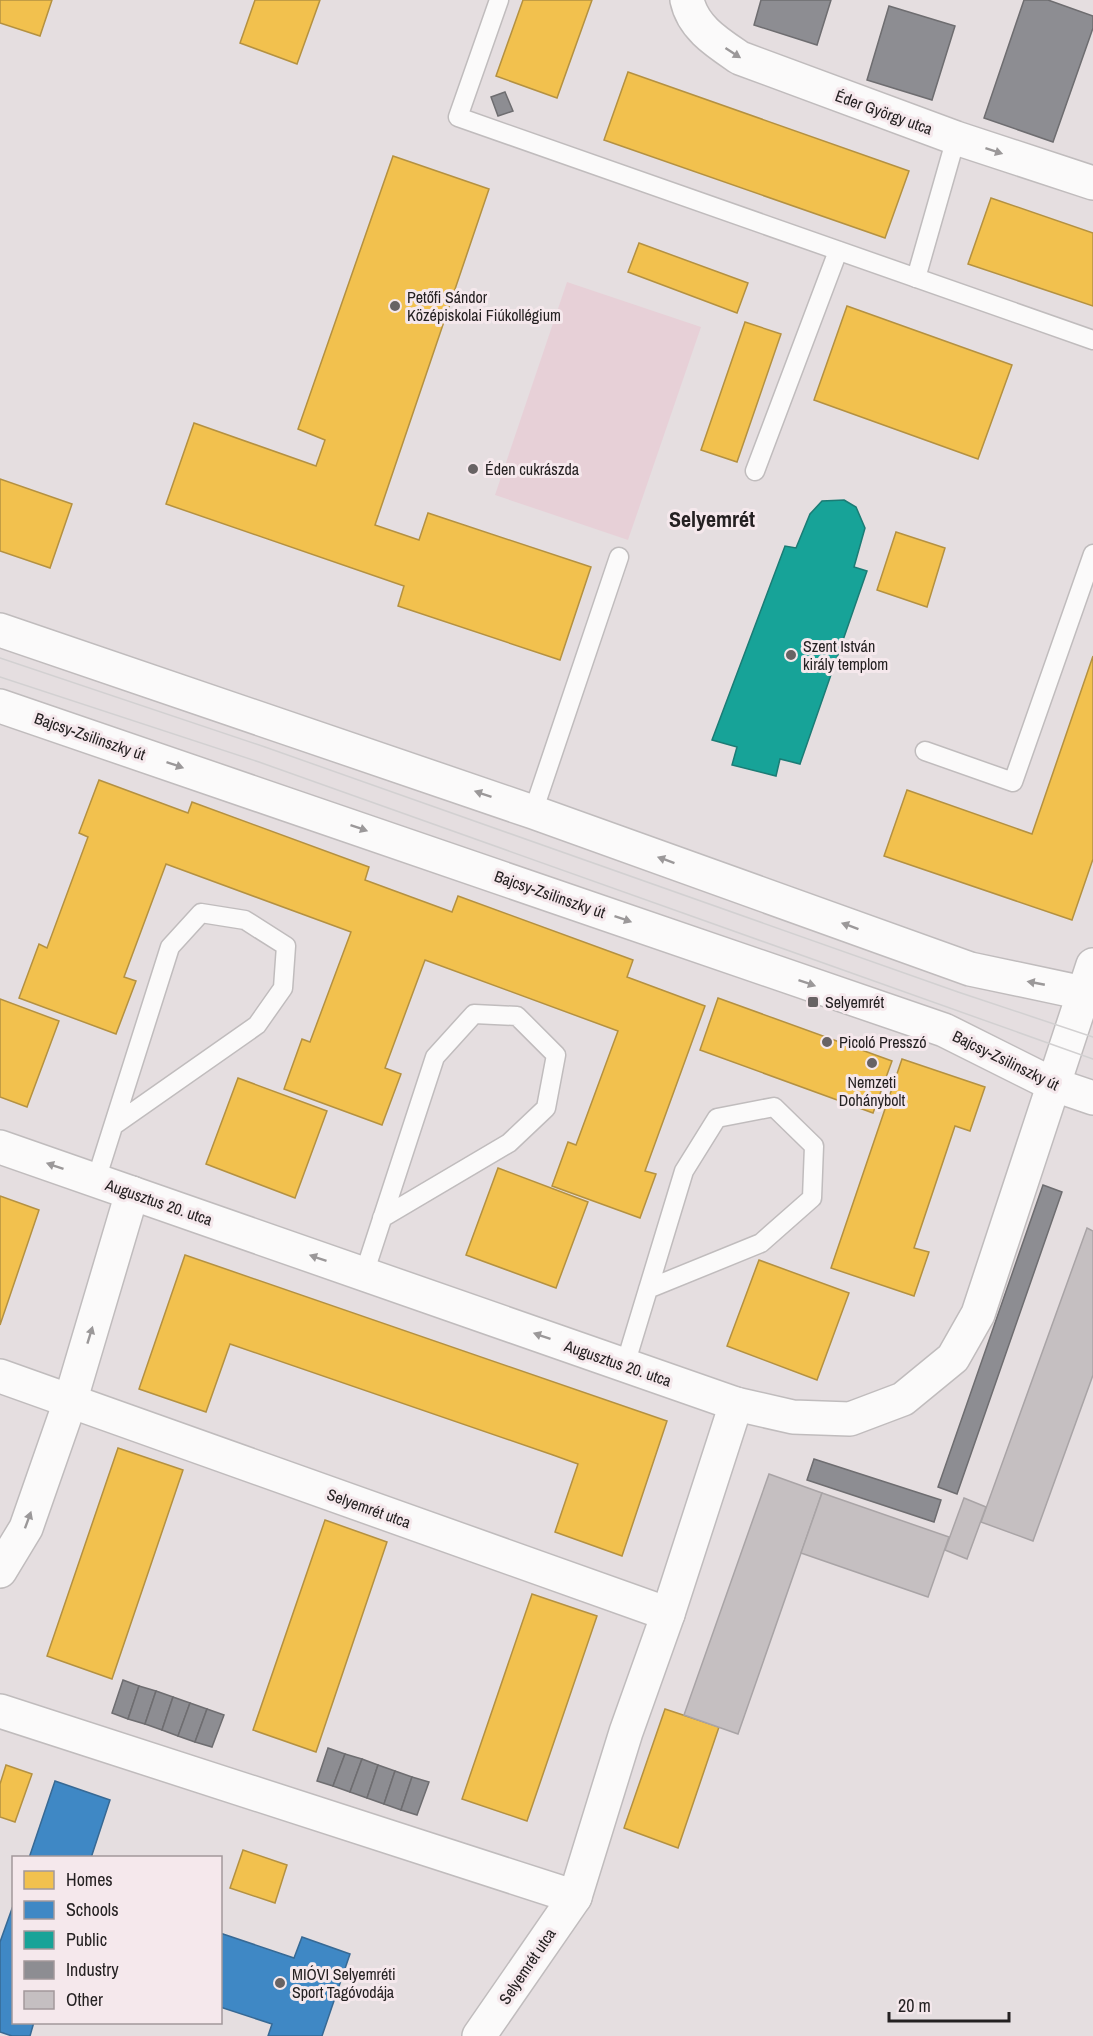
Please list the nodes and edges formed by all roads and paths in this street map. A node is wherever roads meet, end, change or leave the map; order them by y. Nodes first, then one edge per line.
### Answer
1 (499, 0) edge
2 (689, 7) edge
3 (957, 138) junction
4 (1093, 183) edge
5 (838, 251) junction
6 (916, 278) junction
7 (1093, 340) edge
8 (754, 471) dead end
9 (620, 557) dead end
10 (1092, 562) edge
11 (0, 630) edge
12 (0, 706) edge
13 (924, 750) dead end
14 (533, 812) junction
15 (1090, 984) edge
16 (1052, 1084) junction
17 (1093, 1098) edge
18 (113, 1126) junction
19 (0, 1147) edge
20 (96, 1180) junction
21 (132, 1193) junction
22 (382, 1218) junction
23 (364, 1274) junction
24 (648, 1289) junction
25 (625, 1365) junction
26 (0, 1376) edge
27 (70, 1402) junction
28 (736, 1404) junction
29 (0, 1571) edge
30 (668, 1614) junction
31 (0, 1712) edge
32 (575, 1897) junction
33 (479, 2036) edge

1 - 5 lane
2 -> 3 street, Éder György utca
3 -> 4 street, Éder György utca
3 - 6 lane
5 - 6 lane
5 - 8 lane
6 - 7 lane
9 - 14 lane
10 - 13 lane
14 -> 11 street
12 -> 16 street, Bajcsy-Zsilinszky út
15 -> 14 street
15 - 16 street, Augusztus 20. utca
16 - 17 street, Bajcsy-Zsilinszky út
16 - 28 street, Augusztus 20. utca
18 - 18 lane
18 - 20 lane
20 -> 19 street, Augusztus 20. utca
20 - 21 street, Augusztus 20. utca
23 -> 21 street, Augusztus 20. utca
27 -> 21 street
22 - 22 lane
22 - 23 lane
25 -> 23 street, Augusztus 20. utca
24 - 24 lane
24 - 25 lane
25 - 28 street, Augusztus 20. utca
26 - 27 street, Selyemrét utca
29 -> 27 street
27 - 30 street, Selyemrét utca
28 - 30 street, Selyemrét utca
30 - 32 street, Selyemrét utca
31 - 32 street
32 - 33 street, Selyemrét utca

